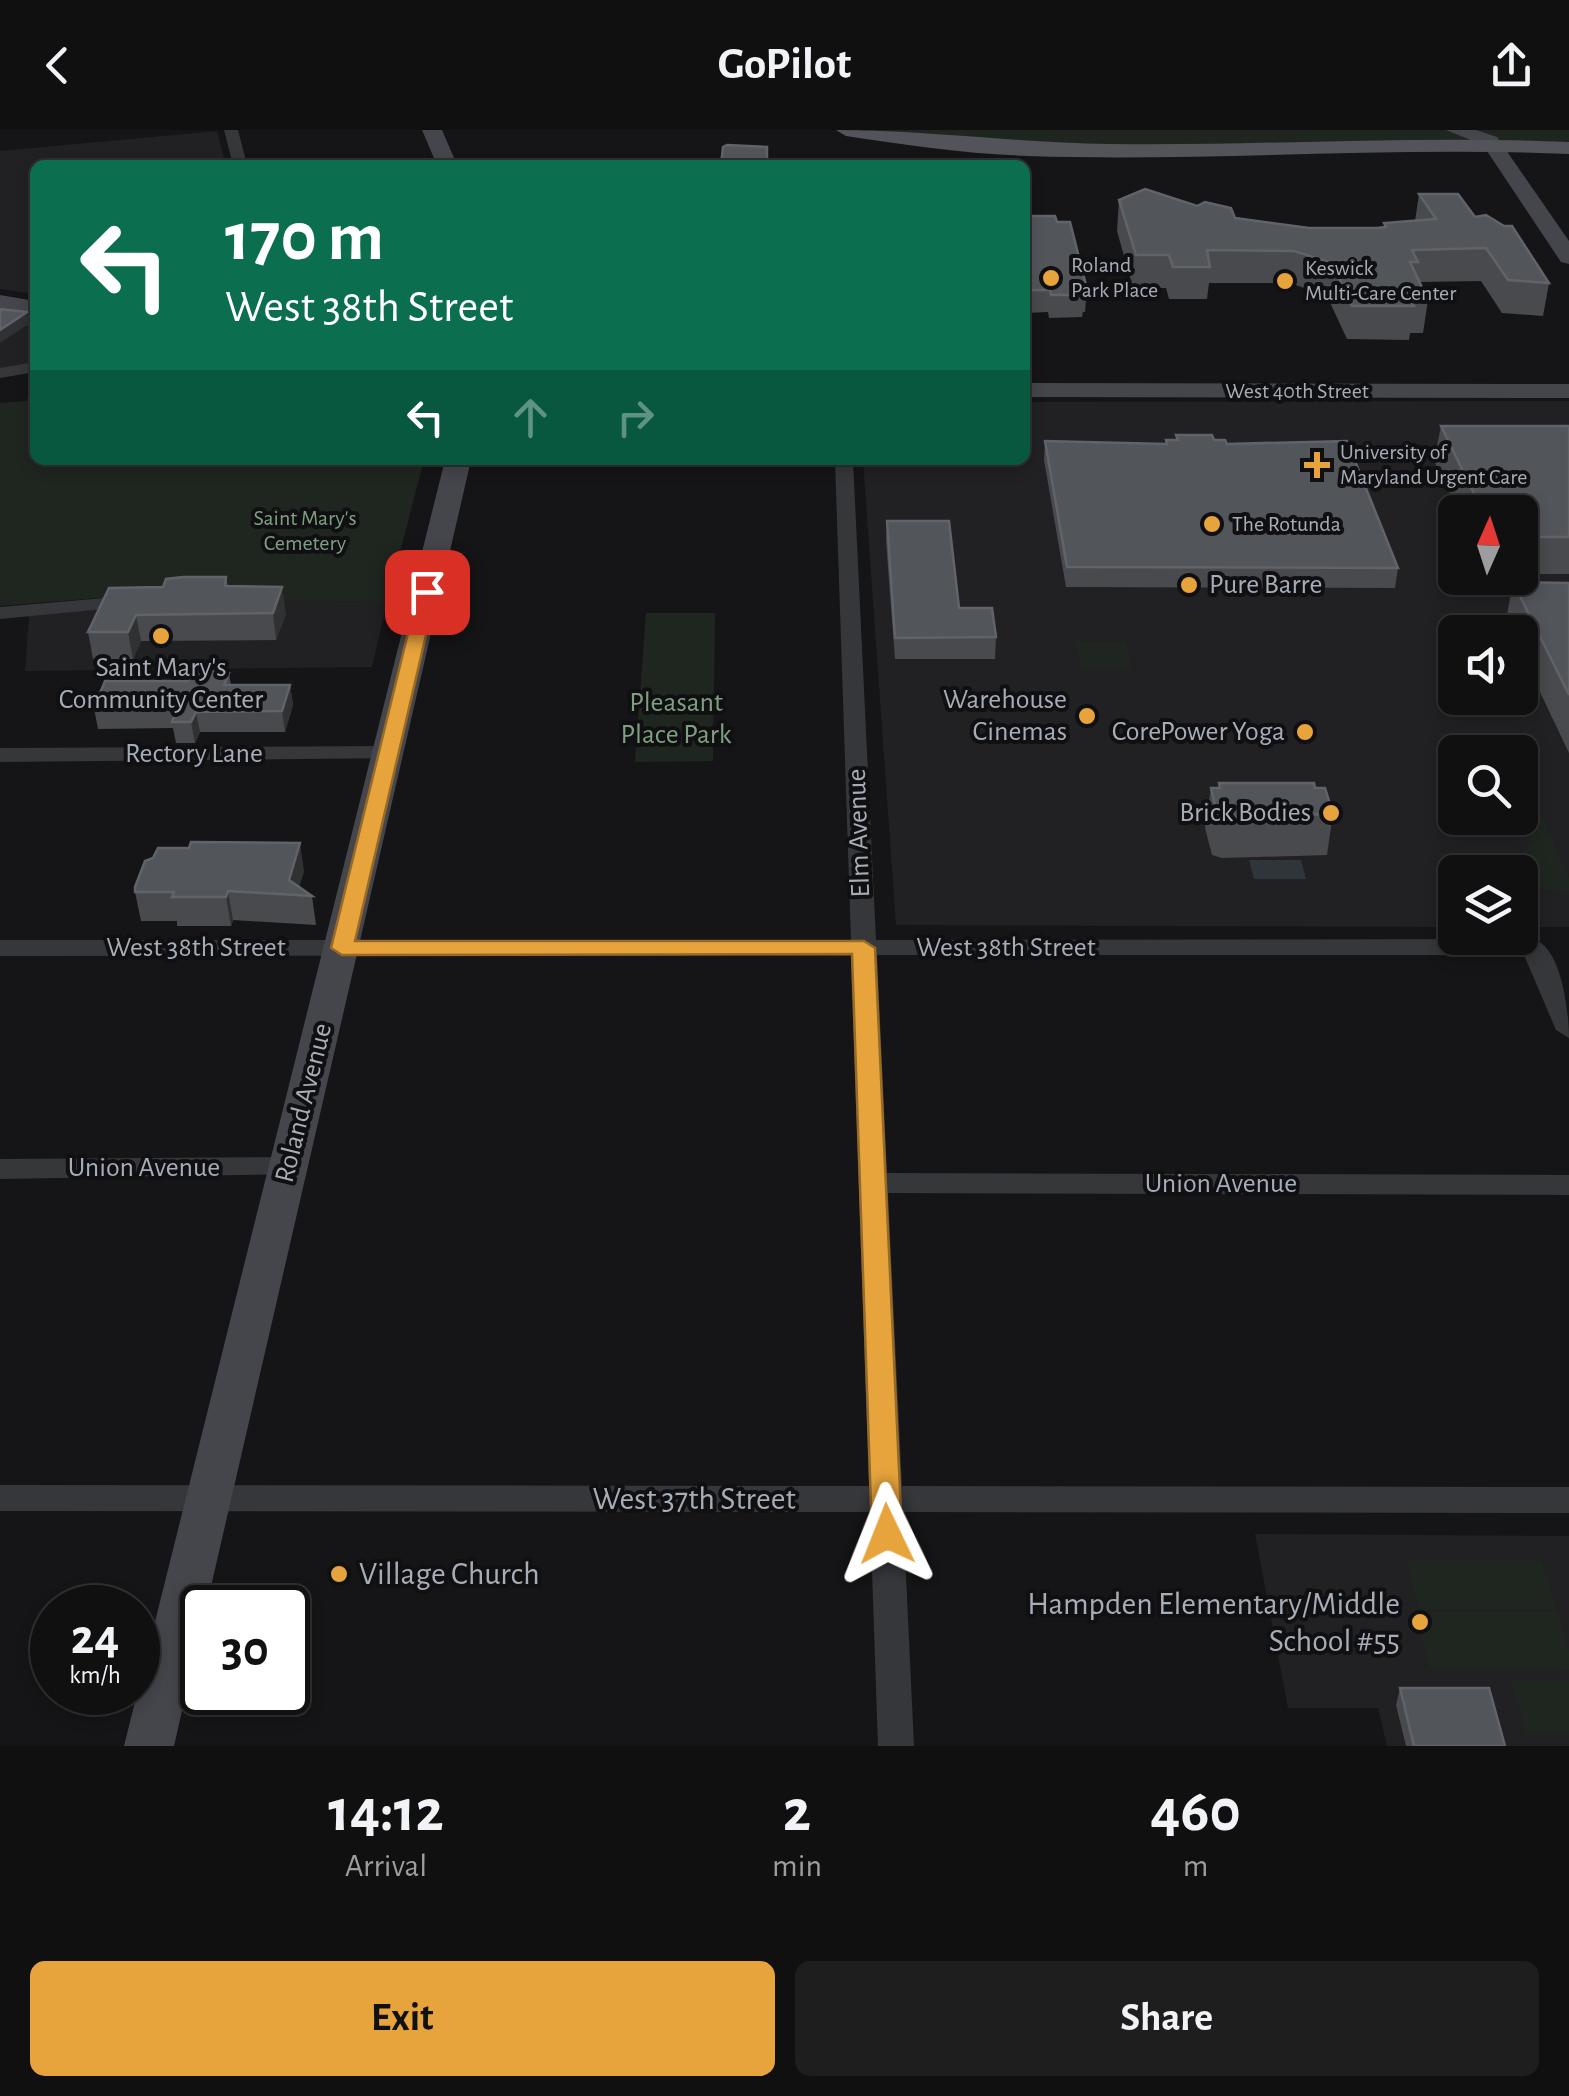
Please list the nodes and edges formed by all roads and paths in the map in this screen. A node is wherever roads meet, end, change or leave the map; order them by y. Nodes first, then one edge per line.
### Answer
1 (231, 130) edge
2 (432, 130) edge
3 (846, 130) edge
4 (1456, 130) edge
5 (1490, 141) junction
6 (1569, 148) edge
7 (239, 160) edge
8 (445, 160) edge
9 (1569, 257) edge
10 (0, 302) edge
11 (30, 307) edge
12 (30, 368) edge
13 (0, 373) edge
14 (1030, 390) edge
15 (1569, 391) edge
16 (457, 465) edge
17 (844, 465) edge
18 (128, 602) edge
19 (0, 613) edge
20 (388, 754) junction
21 (0, 755) edge
22 (0, 948) edge
23 (342, 948) junction
24 (864, 948) junction
25 (1569, 1030) edge
26 (288, 1167) junction
27 (0, 1168) edge
28 (873, 1184) junction
29 (1569, 1185) edge
30 (0, 1498) edge
31 (211, 1498) junction
32 (886, 1499) junction
33 (1569, 1500) edge
34 (150, 1746) edge
35 (896, 1746) edge

1 - 7 street
2 - 8 street
3 - 5 main road
4 - 5 street
5 - 6 main road
5 - 9 street
10 - 11 street
12 - 13 street
14 - 15 street, West 40th Street
16 - 20 street, Roland Avenue
17 - 24 street, Elm Avenue
18 - 19 street
20 - 21 street, Rectory Lane
20 - 23 street, Roland Avenue
22 - 23 street, West 38th Street
23 - 24 street, West 38th Street
23 - 26 street, Roland Avenue
24 - 25 street, West 38th Street
24 - 28 street, Elm Avenue
26 - 27 street, Union Avenue
26 - 31 street, Roland Avenue
28 - 29 street, Union Avenue
28 - 32 street, Elm Avenue
30 - 31 street, West 37th Street
31 - 32 street, West 37th Street
31 - 34 street, Roland Avenue
32 - 33 street, West 37th Street
32 - 35 street, Elm Avenue

